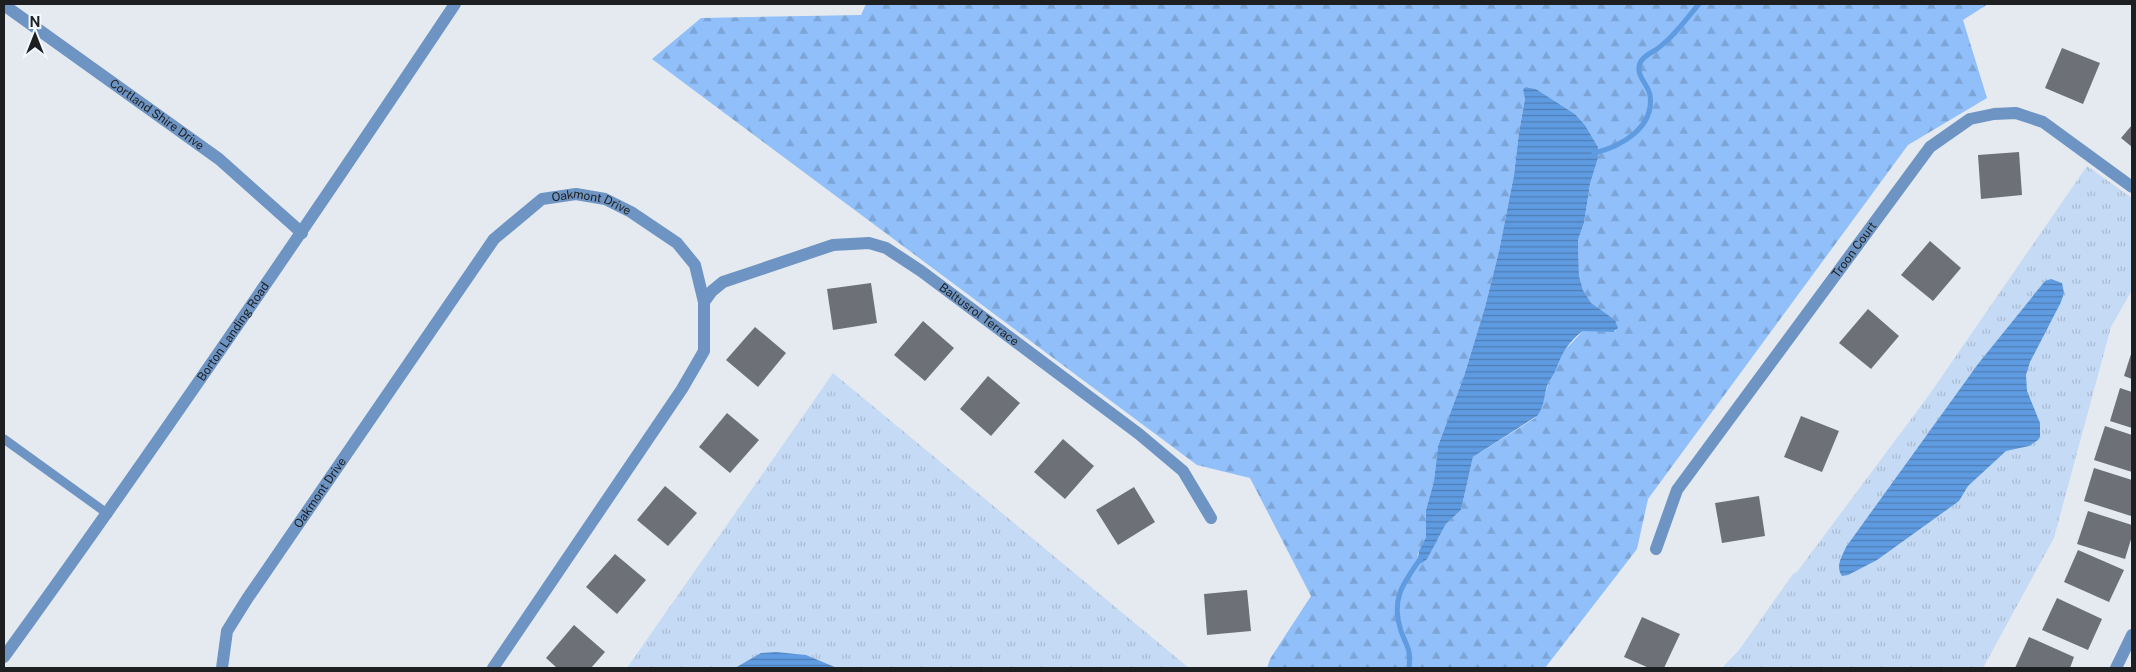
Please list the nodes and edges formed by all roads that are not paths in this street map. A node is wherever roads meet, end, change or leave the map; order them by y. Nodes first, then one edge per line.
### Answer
1 (455, 4) edge
2 (4, 5) edge
3 (2132, 186) edge
4 (302, 233) junction
5 (704, 302) junction
6 (4, 438) edge
7 (108, 514) junction
8 (1211, 518) dead end
9 (1656, 549) dead end
10 (2132, 635) edge
11 (4, 657) edge
12 (222, 668) edge
13 (492, 668) edge
14 (2116, 668) edge

1 - 4 street, Borton Landing Road
2 - 4 street, Cortland Shire Drive
3 - 9 street, Troon Court
4 - 7 street, Borton Landing Road
5 - 8 street, Baltusrol Terrace
5 - 12 street, Oakmont Drive
5 - 13 street, Oakmont Drive
6 - 7 lane
7 - 11 street, Borton Landing Road
10 - 14 street

